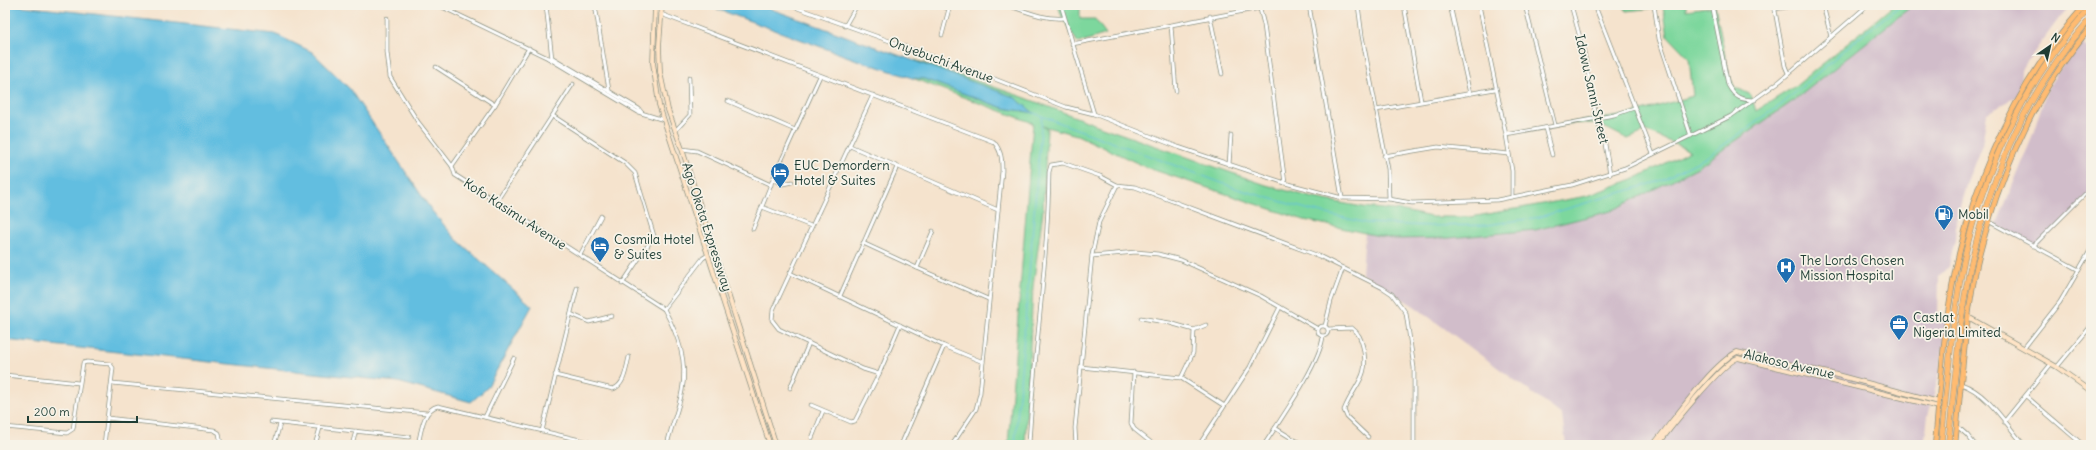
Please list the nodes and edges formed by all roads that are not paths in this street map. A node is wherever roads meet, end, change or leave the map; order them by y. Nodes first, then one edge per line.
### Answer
1 (438, 5) edge
2 (546, 5) edge
3 (595, 5) edge
4 (655, 5) edge
5 (662, 5) edge
6 (789, 5) edge
7 (857, 5) edge
8 (935, 5) edge
9 (1007, 5) edge
10 (1061, 5) edge
11 (1309, 5) edge
12 (1358, 5) edge
13 (1404, 5) edge
14 (1450, 5) edge
15 (1479, 5) edge
16 (1525, 5) edge
17 (1571, 5) edge
18 (1654, 5) edge
19 (1712, 5) edge
20 (1774, 5) edge
21 (1797, 5) edge
22 (1824, 5) edge
23 (1868, 5) edge
24 (2085, 5) edge
25 (1259, 6) edge
26 (2091, 6) edge
27 (949, 7) edge
28 (1775, 9) junction
29 (1597, 11) dead end
30 (661, 14) junction
31 (1210, 16) junction
32 (387, 18) dead end
33 (1064, 18) junction
34 (2091, 18) edge
35 (1171, 25) junction
36 (654, 26) junction
37 (660, 26) junction
38 (845, 26) junction
39 (2091, 27) edge
40 (942, 35) dead end
41 (1831, 37) junction
42 (1072, 44) junction
43 (529, 48) junction
44 (552, 59) junction
45 (436, 67) dead end
46 (1788, 73) junction
47 (1222, 74) dead end
48 (820, 76) junction
49 (689, 78) dead end
50 (573, 84) dead end
51 (1496, 89) junction
52 (1176, 91) dead end
53 (608, 92) junction
54 (1470, 94) junction
55 (873, 95) junction
56 (1755, 100) junction
57 (728, 101) dead end
58 (1421, 101) junction
59 (495, 106) junction
60 (1634, 108) junction
61 (1376, 110) junction
62 (1094, 114) junction
63 (553, 116) junction
64 (1596, 117) junction
65 (664, 120) junction
66 (1555, 125) junction
67 (1545, 128) junction
68 (794, 130) junction
69 (675, 131) junction
70 (1231, 135) dead end
71 (1506, 135) junction
72 (1691, 136) junction
73 (2001, 138) junction
74 (850, 146) junction
75 (682, 149) junction
76 (1509, 154) junction
77 (1653, 154) junction
78 (1552, 155) dead end
79 (1384, 156) junction
80 (1229, 165) junction
81 (452, 166) junction
82 (897, 167) junction
83 (1610, 174) junction
84 (773, 179) junction
85 (792, 182) dead end
86 (1285, 183) junction
87 (771, 184) junction
88 (1116, 186) junction
89 (2091, 188) edge
90 (1512, 196) junction
91 (1342, 198) junction
92 (1390, 200) junction
93 (496, 202) junction
94 (762, 206) junction
95 (998, 210) junction
96 (601, 216) dead end
97 (1988, 221) junction
98 (811, 226) junction
99 (1980, 226) junction
100 (1986, 228) junction
101 (753, 229) dead end
102 (933, 231) dead end
103 (864, 243) junction
104 (2033, 246) junction
105 (2091, 250) edge
106 (580, 255) junction
107 (708, 255) junction
108 (1092, 256) junction
109 (917, 268) junction
110 (1343, 268) junction
111 (2079, 270) junction
112 (790, 273) junction
113 (622, 284) junction
114 (577, 288) dead end
115 (840, 296) junction
116 (988, 299) junction
117 (1280, 307) junction
118 (664, 309) junction
119 (571, 314) junction
120 (612, 316) dead end
121 (1968, 317) junction
122 (1141, 318) dead end
123 (900, 325) junction
124 (1206, 325) dead end
125 (1325, 326) junction
126 (2091, 326) edge
127 (1318, 329) junction
128 (1194, 330) junction
129 (1328, 330) junction
130 (1946, 334) junction
131 (1952, 335) junction
132 (1323, 336) junction
133 (809, 343) junction
134 (944, 346) junction
135 (2024, 348) junction
136 (629, 357) dead end
137 (514, 358) dead end
138 (983, 362) junction
139 (2051, 364) junction
140 (1081, 366) junction
141 (2057, 367) junction
142 (1134, 372) junction
143 (879, 374) junction
144 (555, 375) junction
145 (5, 376) edge
146 (1181, 378) junction
147 (79, 383) junction
148 (112, 383) junction
149 (1961, 384) junction
150 (790, 388) dead end
151 (2091, 392) edge
152 (2026, 396) junction
153 (811, 405) dead end
154 (1223, 405) junction
155 (1939, 405) junction
156 (823, 411) junction
157 (427, 413) junction
158 (485, 417) junction
159 (107, 418) junction
160 (271, 422) dead end
161 (2004, 422) junction
162 (280, 424) junction
163 (1956, 426) junction
164 (5, 427) edge
165 (320, 428) junction
166 (1274, 428) junction
167 (356, 431) junction
168 (542, 431) junction
169 (1368, 436) dead end
170 (409, 437) dead end
171 (812, 438) dead end
172 (668, 441) dead end
173 (1029, 444) edge
174 (104, 445) edge
175 (221, 445) edge
176 (274, 445) edge
177 (315, 445) edge
178 (352, 445) edge
179 (418, 445) edge
180 (601, 445) edge
181 (770, 445) edge
182 (776, 445) edge
183 (900, 445) edge
184 (952, 445) edge
185 (1076, 445) edge
186 (1154, 445) edge
187 (1199, 445) edge
188 (1264, 445) edge
189 (1303, 445) edge
190 (1414, 445) edge
191 (1653, 445) edge
192 (1658, 445) edge
193 (1935, 445) edge
194 (1941, 445) edge
195 (1948, 445) edge
196 (1954, 445) edge
197 (1975, 445) edge
198 (2024, 445) edge
199 (2083, 445) edge

1 - 43 street
2 - 44 street
3 - 53 street
4 - 36 main road, Ago Okota Expressway
5 - 30 main road, Ago Okota Expressway
6 - 38 street, Onyebuchi Avenue
7 - 38 street
8 - 27 street
9 - 33 street
10 - 33 street
11 - 91 street
12 - 61 street
13 - 58 street
14 - 54 street
15 - 51 street
16 - 66 street
17 - 64 street, Idowu Sanni Street
18 - 72 street
19 - 56 street
20 - 28 street
21 - 28 street
22 - 41 street
23 - 41 street, Onyebuchi Avenue
24 - 73 main road
25 - 31 street
25 - 86 street
26 - 73 highway
27 - 40 street
28 - 46 street
29 - 60 street
30 - 37 main road, Ago Okota Expressway
30 - 48 street
31 - 35 street
31 - 47 street
32 - 81 street, Kofo Kasimu Avenue
33 - 42 street
34 - 99 highway
35 - 42 street
35 - 52 street
36 - 37 main road
36 - 65 main road, Ago Okota Expressway
37 - 69 main road, Ago Okota Expressway
38 - 62 street, Onyebuchi Avenue
39 - 97 main road
41 - 46 street, Onyebuchi Avenue
42 - 62 street
43 - 44 street
43 - 59 street
44 - 53 street
45 - 59 street
46 - 56 street, Onyebuchi Avenue
48 - 55 street
48 - 68 street
49 - 69 street
50 - 63 street
51 - 54 street
51 - 71 street
53 - 65 street
54 - 58 street
55 - 74 street
55 - 95 street
56 - 72 street, Onyebuchi Avenue
57 - 68 street
58 - 61 street
59 - 81 street
60 - 64 street
60 - 77 street
61 - 79 street
62 - 80 street, Onyebuchi Avenue
63 - 93 street
63 - 113 street
64 - 66 street
64 - 83 street, Idowu Sanni Street
65 - 107 main road, Ago Okota Expressway
66 - 67 street
67 - 71 street
67 - 78 street
68 - 84 street
69 - 75 main road, Ago Okota Expressway
70 - 80 street
71 - 76 street
72 - 77 street, Onyebuchi Avenue
73 - 130 main road
73 - 131 highway
74 - 82 street
74 - 98 street
75 - 87 street
75 - 182 main road, Ago Okota Expressway
76 - 79 street
76 - 90 street
77 - 83 street, Onyebuchi Avenue
79 - 92 street
80 - 86 street, Onyebuchi Avenue
81 - 93 street, Kofo Kasimu Avenue
82 - 95 street
82 - 103 street
83 - 90 street, Onyebuchi Avenue
84 - 85 street
84 - 87 street
86 - 91 street, Onyebuchi Avenue
87 - 94 street
88 - 108 street
88 - 110 street
88 - 173 street
89 - 104 street
90 - 92 street, Onyebuchi Avenue
91 - 92 street, Onyebuchi Avenue
93 - 106 street, Kofo Kasimu Avenue
94 - 98 street
94 - 101 street
95 - 116 street
96 - 106 street
97 - 100 main road
97 - 104 street
98 - 112 street
99 - 100 highway
99 - 195 highway
100 - 121 main road
102 - 109 street
103 - 109 street
103 - 115 street
104 - 111 street
105 - 111 street
106 - 113 street, Kofo Kasimu Avenue
107 - 118 street
107 - 181 main road, Ago Okota Expressway
108 - 117 street
108 - 140 street
109 - 116 street
110 - 125 street
110 - 190 street
111 - 135 street
112 - 115 street
112 - 133 street
113 - 118 street, Kofo Kasimu Avenue
114 - 119 street
115 - 123 street
116 - 138 street
117 - 127 street
117 - 154 street
118 - 172 street
119 - 120 street
119 - 144 street
121 - 135 main road
121 - 149 main road
122 - 128 street
123 - 134 street
123 - 143 street
124 - 128 street
125 - 127 street
125 - 129 street
126 - 141 street
127 - 132 street
128 - 146 street
129 - 132 street
129 - 169 street
130 - 131 highway
130 - 155 main road
131 - 194 highway
132 - 166 street
133 - 143 street
133 - 150 street
134 - 138 street
134 - 183 street
135 - 139 main road
136 - 144 street
137 - 158 street
138 - 184 street
139 - 141 main road
139 - 152 street
140 - 142 street
140 - 185 street
141 - 151 main road
142 - 146 street
142 - 186 street
143 - 156 street
144 - 168 street
145 - 147 street
146 - 154 street
147 - 148 street
147 - 164 street
148 - 157 street
148 - 159 street
149 - 161 street
149 - 163 main road
152 - 161 street
152 - 199 street
153 - 156 street
154 - 187 street
155 - 191 main road, Alakoso Avenue
155 - 192 main road, Alakoso Avenue
155 - 193 main road
156 - 171 street
157 - 158 street
157 - 179 street
158 - 168 street
159 - 174 street
159 - 175 street
160 - 162 street
161 - 198 street
162 - 165 street
162 - 176 street
163 - 196 main road
163 - 197 street
165 - 167 street
165 - 177 street
166 - 188 street
166 - 189 street
167 - 170 street
167 - 178 street
168 - 180 street

